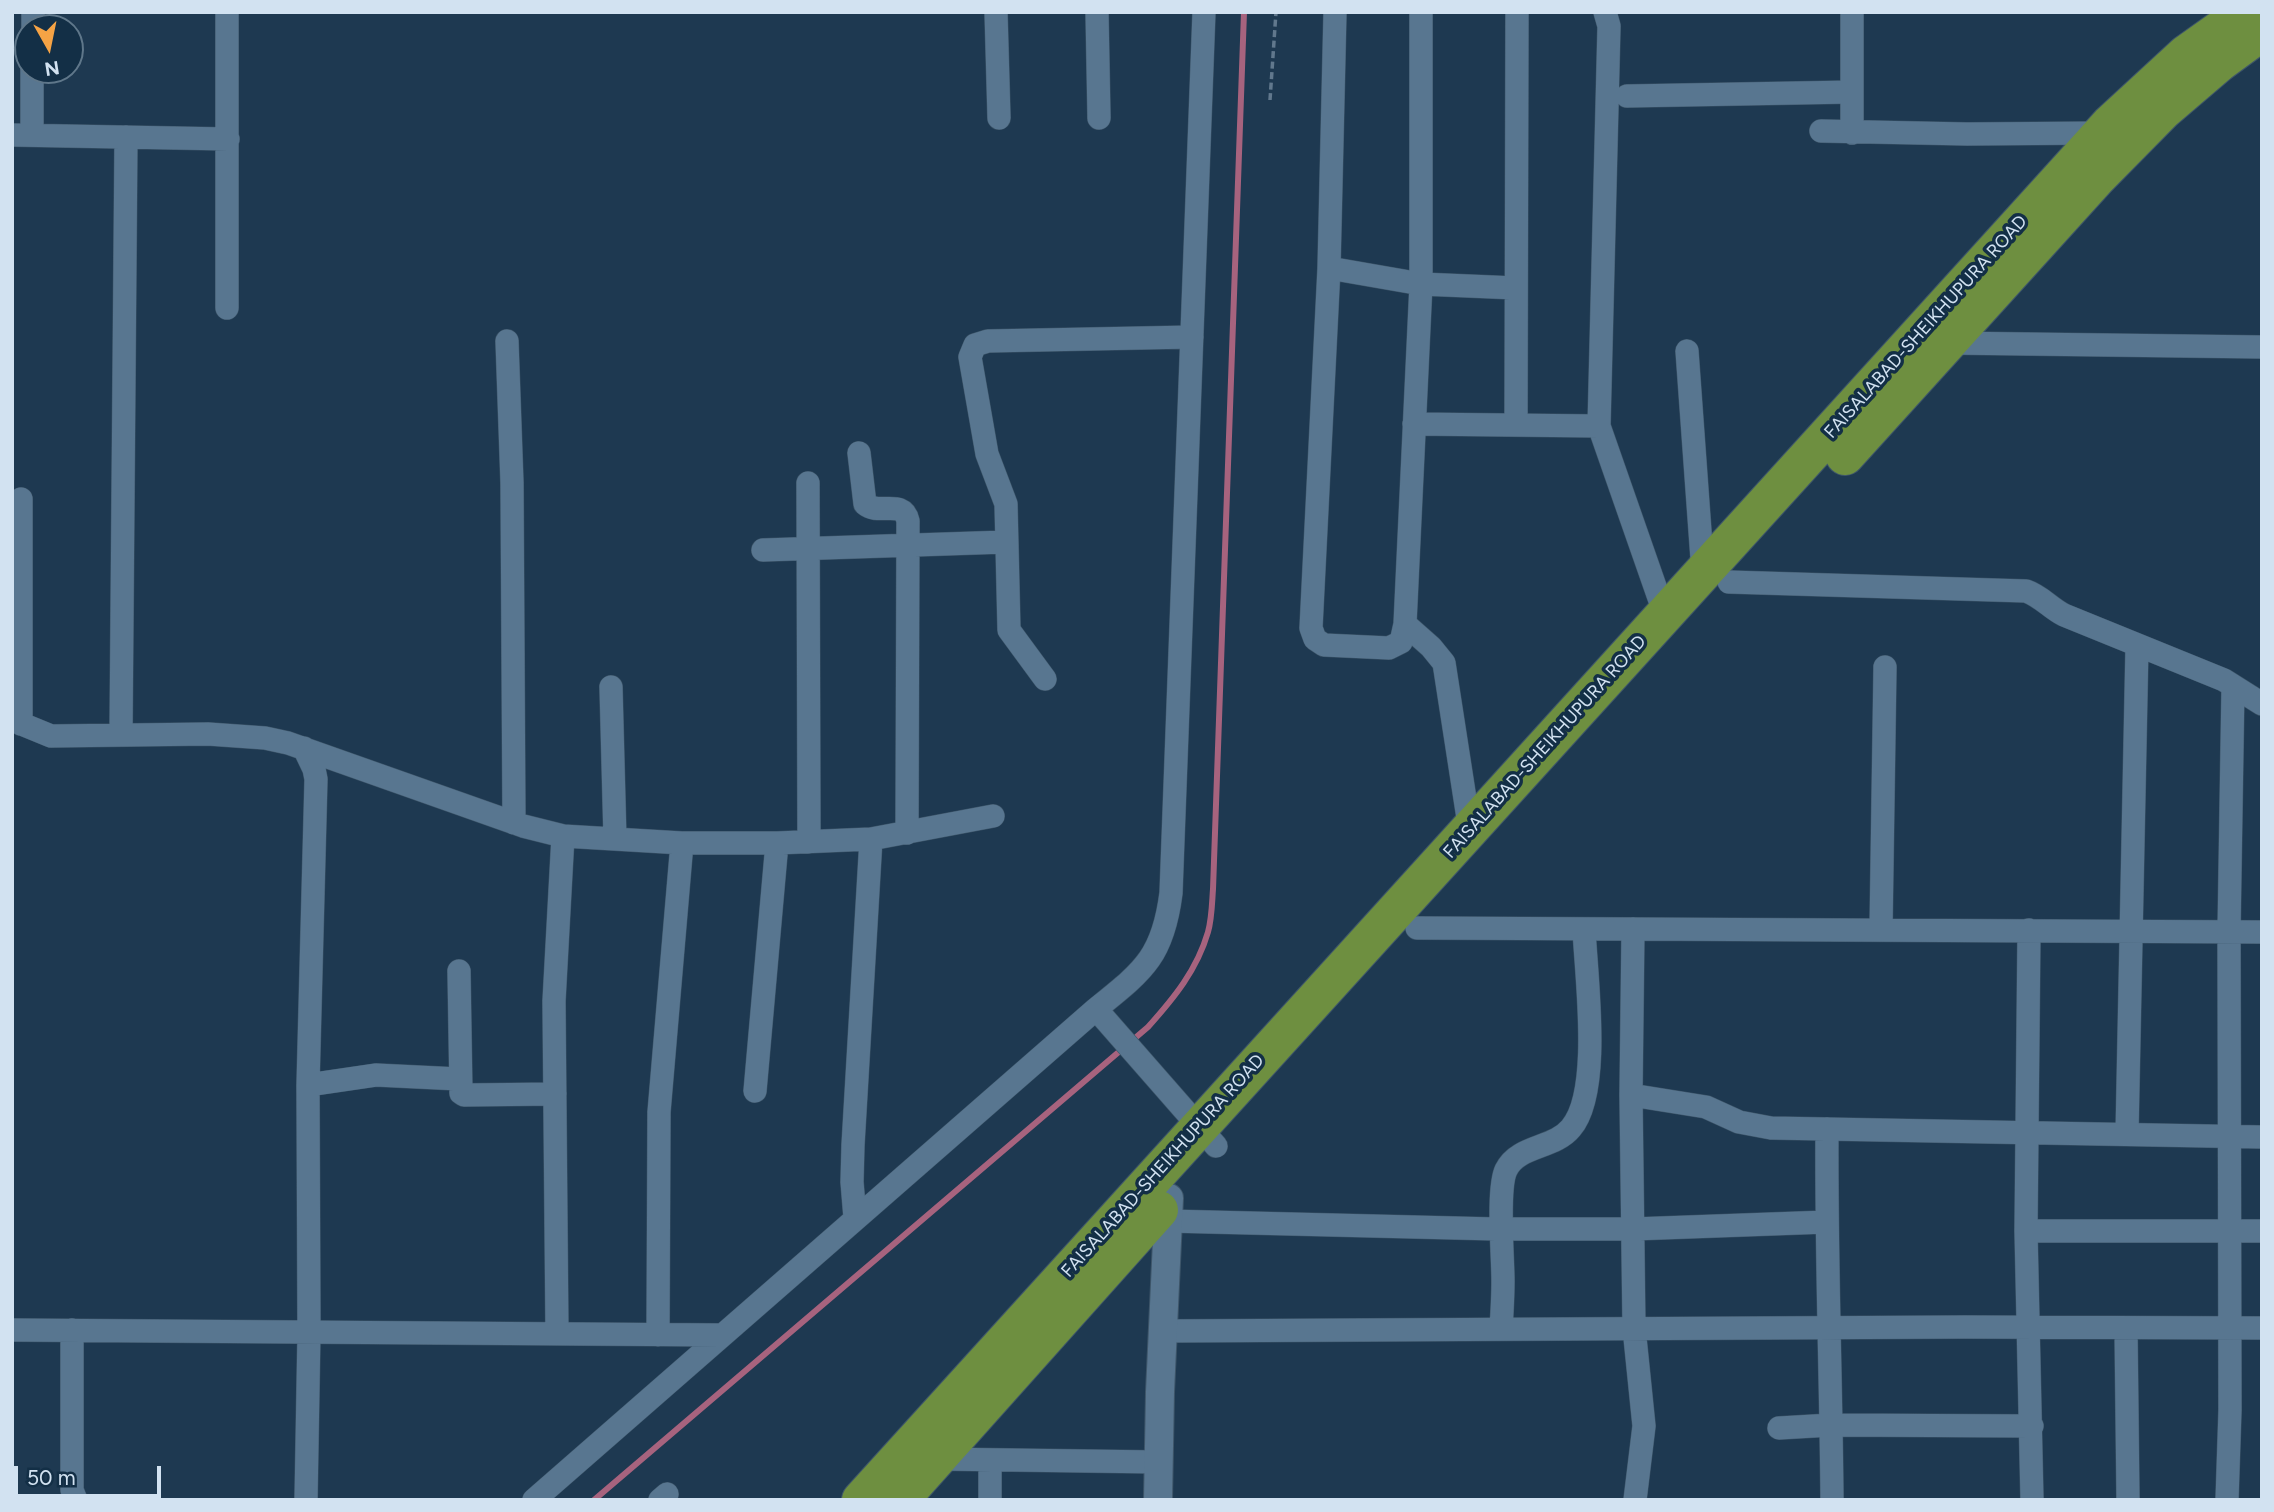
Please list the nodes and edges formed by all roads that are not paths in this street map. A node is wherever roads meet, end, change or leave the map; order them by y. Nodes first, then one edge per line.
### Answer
1 (228, 12) edge
2 (996, 12) edge
3 (1097, 12) edge
4 (1205, 12) edge
5 (1335, 12) edge
6 (1422, 12) edge
7 (1517, 12) edge
8 (1605, 12) edge
9 (1852, 12) edge
10 (2245, 12) edge
11 (2262, 32) edge
12 (30, 84) edge
13 (1852, 92) junction
14 (1626, 96) dead end
15 (999, 117) dead end
16 (1099, 118) dead end
17 (1821, 131) dead end
18 (1852, 133) junction
19 (2102, 133) junction
20 (22, 135) edge
21 (126, 137) junction
22 (228, 139) junction
23 (1329, 268) junction
24 (1421, 285) junction
25 (1516, 288) junction
26 (228, 308) dead end
27 (1192, 337) junction
28 (507, 341) dead end
29 (1949, 343) junction
30 (2262, 347) edge
31 (1686, 351) dead end
32 (1414, 424) junction
33 (1516, 425) junction
34 (1599, 426) junction
35 (859, 453) dead end
36 (808, 483) dead end
37 (21, 499) dead end
38 (1006, 542) junction
39 (908, 544) junction
40 (808, 549) junction
41 (763, 550) dead end
42 (1716, 578) junction
43 (1665, 615) junction
44 (1405, 624) junction
45 (2137, 646) junction
46 (1885, 667) dead end
47 (1045, 679) dead end
48 (2233, 685) junction
49 (611, 688) dead end
50 (2262, 704) edge
51 (17, 722) edge
52 (121, 734) junction
53 (304, 748) junction
54 (993, 816) dead end
55 (514, 823) junction
56 (1470, 831) junction
57 (907, 833) junction
58 (563, 836) junction
59 (615, 839) junction
60 (871, 839) junction
61 (809, 842) junction
62 (682, 843) junction
63 (777, 843) junction
64 (1416, 928) junction
65 (1584, 929) junction
66 (1633, 929) junction
67 (1881, 930) junction
68 (2029, 930) junction
69 (2130, 931) junction
70 (2229, 932) junction
71 (2262, 932) edge
72 (459, 971) dead end
73 (1096, 1009) junction
74 (459, 1079) junction
75 (308, 1085) junction
76 (755, 1091) dead end
77 (555, 1094) junction
78 (1631, 1095) junction
79 (1827, 1129) junction
80 (2028, 1132) junction
81 (2127, 1134) junction
82 (1207, 1136) junction
83 (2229, 1136) junction
84 (2262, 1137) edge
85 (1169, 1210) junction
86 (855, 1219) junction
87 (1827, 1222) junction
88 (1633, 1228) junction
89 (1502, 1229) junction
90 (2026, 1231) junction
91 (2229, 1231) junction
92 (2262, 1231) edge
93 (1830, 1327) junction
94 (2029, 1327) junction
95 (1634, 1328) junction
96 (2126, 1328) junction
97 (2229, 1328) junction
98 (2262, 1328) edge
99 (1501, 1329) junction
100 (12, 1330) edge
101 (72, 1330) junction
102 (1163, 1331) junction
103 (309, 1332) junction
104 (557, 1334) junction
105 (658, 1335) junction
106 (721, 1335) junction
107 (1831, 1425) junction
108 (2032, 1426) junction
109 (1779, 1428) dead end
110 (937, 1459) junction
111 (990, 1460) junction
112 (1158, 1462) junction
113 (76, 1500) edge
114 (306, 1500) edge
115 (534, 1500) edge
116 (861, 1500) edge
117 (900, 1500) edge
118 (990, 1500) edge
119 (1157, 1500) edge
120 (1635, 1500) edge
121 (1832, 1500) edge
122 (2032, 1500) edge
123 (2128, 1500) edge
124 (2227, 1500) edge

1 - 22 street
2 - 15 street
3 - 16 street
4 - 27 street
5 - 23 street
6 - 24 street
7 - 25 street
8 - 34 street
9 - 13 street
10 - 19 highway, FAISALABAD-SHEIKHUPURA ROAD
11 - 29 highway, FAISALABAD-SHEIKHUPURA ROAD
12 - 20 street
13 - 14 street
13 - 18 street
17 - 18 street
18 - 19 street
19 - 42 highway, FAISALABAD-SHEIKHUPURA ROAD
20 - 21 street
21 - 22 street
21 - 52 street
22 - 26 street
23 - 24 street
23 - 44 street
24 - 25 street
24 - 32 street
25 - 33 street
27 - 38 street
27 - 73 street
28 - 55 street
29 - 30 street
29 - 42 highway, FAISALABAD-SHEIKHUPURA ROAD
31 - 42 street
32 - 33 street
32 - 44 street
33 - 34 street
34 - 43 street
35 - 39 street
36 - 40 street
37 - 51 street
38 - 39 street
38 - 47 street
39 - 40 street
39 - 57 street
40 - 41 street
40 - 61 street
42 - 43 highway, FAISALABAD-SHEIKHUPURA ROAD
42 - 45 street
42 - 64 highway, FAISALABAD-SHEIKHUPURA ROAD
43 - 56 highway, FAISALABAD-SHEIKHUPURA ROAD
44 - 56 street
45 - 48 street
45 - 69 street
46 - 67 street
48 - 50 street
48 - 70 street
49 - 59 street
51 - 52 street
52 - 53 street
53 - 55 street
53 - 75 street
54 - 57 street
55 - 58 street
56 - 82 highway, FAISALABAD-SHEIKHUPURA ROAD
57 - 60 street
58 - 59 street
58 - 77 street
59 - 62 street
60 - 61 street
60 - 86 street
61 - 63 street
62 - 63 street
62 - 105 street
63 - 76 street
64 - 65 street
64 - 82 highway, FAISALABAD-SHEIKHUPURA ROAD
65 - 66 street
65 - 89 street
66 - 67 street
66 - 78 street
67 - 68 street
68 - 69 street
68 - 80 street
69 - 70 street
69 - 81 street
70 - 71 street
70 - 83 street
72 - 74 street
73 - 82 street
73 - 86 street
74 - 75 street
74 - 77 street
75 - 103 street
77 - 104 street
78 - 79 street
78 - 88 street
79 - 80 street
79 - 87 street
80 - 81 street
80 - 90 street
81 - 83 street
82 - 85 highway, FAISALABAD-SHEIKHUPURA ROAD
82 - 116 highway, FAISALABAD-SHEIKHUPURA ROAD
83 - 84 street
83 - 91 street
85 - 89 street
85 - 102 street
85 - 110 highway, FAISALABAD-SHEIKHUPURA ROAD
86 - 106 street
87 - 88 street
87 - 93 street
88 - 89 street
88 - 95 street
89 - 99 street
90 - 91 street
90 - 94 street
91 - 92 street
91 - 97 street
93 - 94 street
93 - 95 street
93 - 107 street
94 - 96 street
94 - 108 street
95 - 99 street
95 - 120 street
96 - 97 street
96 - 123 street
97 - 98 street
97 - 124 street
99 - 102 street
100 - 101 street
101 - 103 street
101 - 113 street
102 - 112 street
103 - 104 street
103 - 114 street
104 - 105 street
105 - 106 street
106 - 115 street
107 - 108 street
107 - 109 street
107 - 121 street
108 - 122 street
110 - 111 street
110 - 117 highway, FAISALABAD-SHEIKHUPURA ROAD
111 - 112 street
111 - 118 street
112 - 119 street

